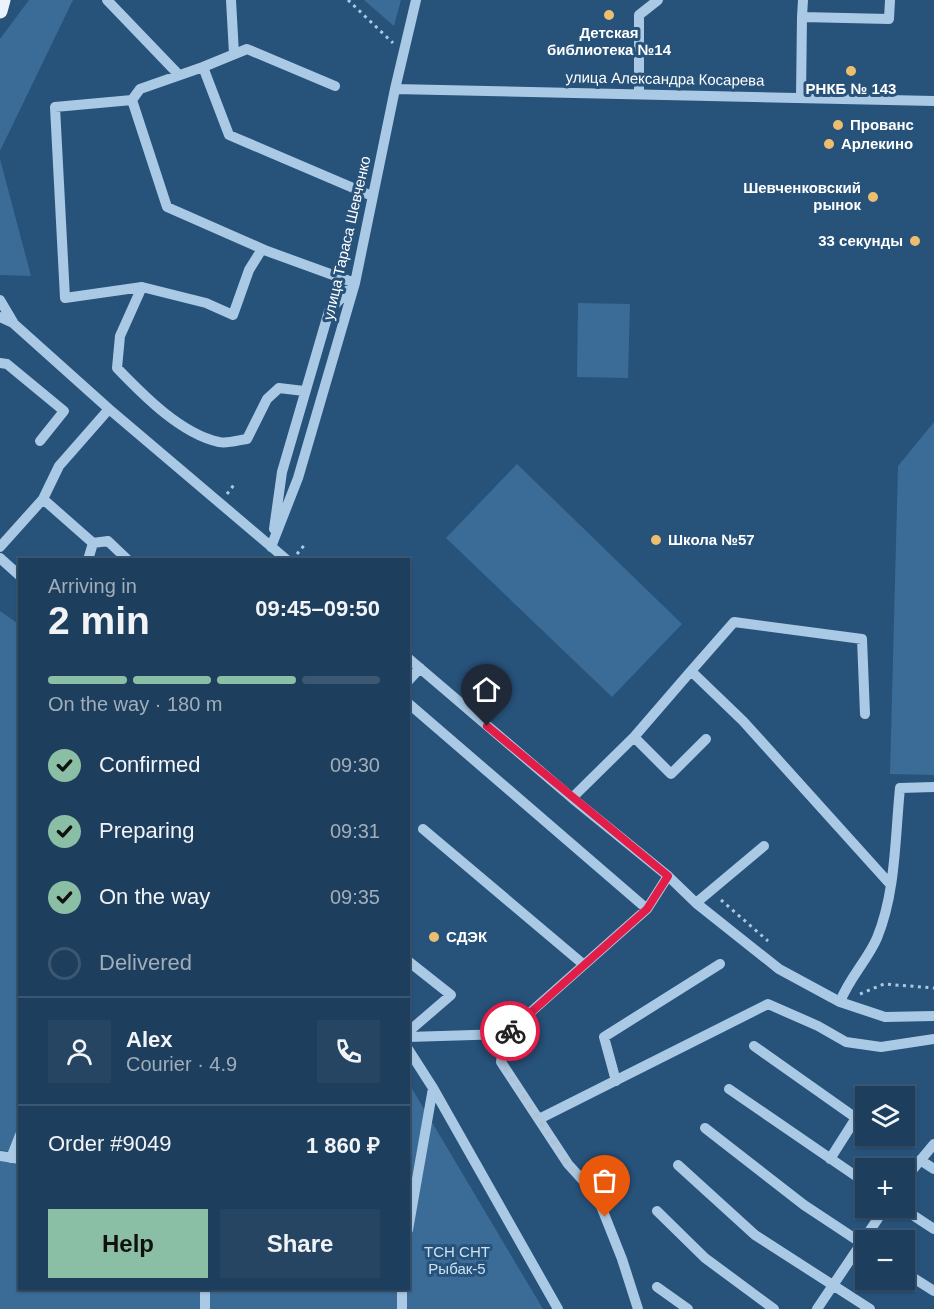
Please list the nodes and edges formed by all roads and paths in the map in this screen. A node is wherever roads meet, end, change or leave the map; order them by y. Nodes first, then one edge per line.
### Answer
1 (3, 0) edge
2 (107, 0) edge
3 (231, 0) edge
4 (348, 0) edge
5 (416, 0) edge
6 (658, 0) edge
7 (803, 0) edge
8 (890, 0) edge
9 (0, 11) edge
10 (802, 17) junction
11 (403, 53) junction
12 (234, 54) junction
13 (202, 67) junction
14 (179, 75) junction
15 (335, 86) dead end
16 (395, 89) junction
17 (639, 94) junction
18 (801, 97) junction
19 (132, 100) junction
20 (934, 101) edge
21 (372, 196) junction
22 (262, 249) junction
23 (355, 283) junction
24 (142, 287) junction
25 (0, 300) edge
26 (0, 317) edge
27 (13, 322) junction
28 (0, 363) edge
29 (304, 392) junction
30 (109, 409) junction
31 (40, 441) dead end
32 (43, 499) junction
33 (93, 543) junction
34 (271, 547) junction
35 (0, 548) edge
36 (0, 558) edge
37 (89, 558) edge
38 (126, 558) edge
39 (285, 558) edge
40 (18, 574) edge
41 (410, 660) edge
42 (420, 668) junction
43 (691, 671) junction
44 (410, 679) edge
45 (410, 706) edge
46 (865, 714) dead end
47 (634, 737) junction
48 (706, 739) dead end
49 (934, 787) edge
50 (572, 798) junction
51 (423, 829) dead end
52 (764, 846) dead end
53 (668, 876) junction
54 (890, 884) junction
55 (710, 891) junction
56 (696, 903) junction
57 (647, 909) junction
58 (769, 941) dead end
59 (410, 963) edge
60 (583, 964) junction
61 (720, 964) dead end
62 (934, 988) edge
63 (844, 990) junction
64 (840, 1002) junction
65 (934, 1016) edge
66 (410, 1030) edge
67 (506, 1034) junction
68 (410, 1037) edge
69 (934, 1039) edge
70 (754, 1046) dead end
71 (410, 1052) edge
72 (616, 1081) junction
73 (433, 1088) junction
74 (729, 1089) dead end
75 (855, 1118) joint
76 (539, 1119) junction
77 (705, 1128) dead end
78 (18, 1140) edge
79 (934, 1144) edge
80 (10, 1158) edge
81 (830, 1159) junction
82 (920, 1160) junction
83 (678, 1165) dead end
84 (915, 1166) edge
85 (934, 1169) edge
86 (855, 1176) edge
87 (657, 1211) dead end
88 (915, 1217) edge
89 (410, 1219) edge
90 (934, 1229) edge
91 (855, 1239) edge
92 (855, 1255) edge
93 (915, 1279) edge
94 (834, 1284) junction
95 (657, 1287) dead end
96 (205, 1290) edge
97 (402, 1290) edge
98 (934, 1291) edge
99 (205, 1309) edge
100 (402, 1309) edge
101 (558, 1309) edge
102 (638, 1309) edge
103 (688, 1309) edge
104 (774, 1309) edge
105 (817, 1309) edge
106 (870, 1309) edge

1 - 9 main road
2 - 14 street
3 - 12 street
4 - 11 path
5 - 11 street, улица Тараса Шевченко
6 - 17 street
7 - 10 street
8 - 10 street
10 - 18 street
11 - 16 street, улица Тараса Шевченко
12 - 13 street
12 - 15 street
13 - 14 street
13 - 21 street
14 - 19 street
16 - 17 street, улица Александра Косарева
16 - 21 street, улица Тараса Шевченко
17 - 18 street, улица Александра Косарева
18 - 20 street, улица Александра Косарева
19 - 22 street
19 - 24 street
21 - 23 street, улица Тараса Шевченко
22 - 23 street
22 - 24 street
23 - 29 street
23 - 34 street, улица Тараса Шевченко
24 - 29 street
25 - 27 street
26 - 27 street
27 - 30 street
28 - 31 street
29 - 34 street
30 - 32 street
30 - 34 street
32 - 33 street
32 - 35 street
33 - 37 street
33 - 38 street
34 - 39 street
36 - 40 street
41 - 42 street
42 - 44 street
42 - 50 street
43 - 46 street
43 - 47 street
43 - 54 street
45 - 57 street
47 - 48 street
47 - 50 street
49 - 54 street
50 - 53 street
51 - 60 street
52 - 55 street
53 - 56 street
53 - 57 street
54 - 63 street
55 - 56 street
55 - 58 path
56 - 64 street
57 - 60 street
59 - 66 street
60 - 67 street
61 - 72 street
62 - 63 path
63 - 64 street
64 - 65 street
67 - 68 street
67 - 76 street
69 - 72 street
70 - 75 street
71 - 73 street
72 - 76 street
73 - 89 street
73 - 101 street
74 - 81 street
75 - 81 street
76 - 102 street
77 - 91 street
78 - 80 street
79 - 82 street
81 - 86 street
82 - 84 street
82 - 85 street
83 - 94 street
87 - 104 street
88 - 90 street
92 - 94 street
93 - 98 street
94 - 105 street
94 - 106 street
95 - 103 street
96 - 99 street
97 - 100 street

